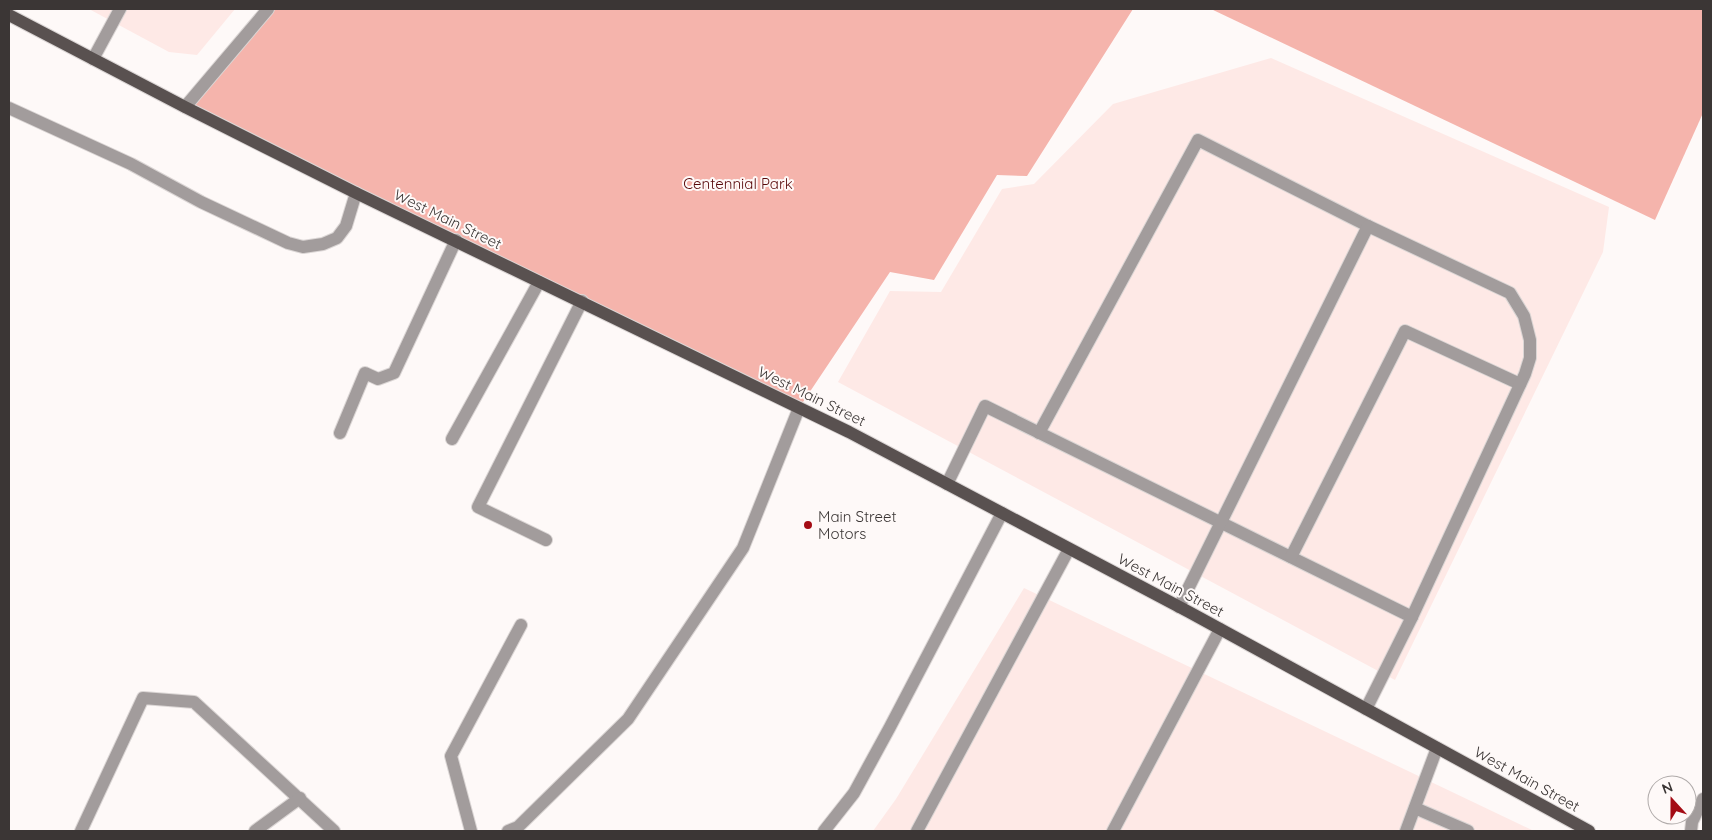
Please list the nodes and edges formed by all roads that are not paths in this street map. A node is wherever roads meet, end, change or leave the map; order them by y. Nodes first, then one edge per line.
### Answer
1 (120, 9) edge
2 (268, 9) edge
3 (9, 15) edge
4 (93, 59) junction
5 (185, 107) junction
6 (9, 108) edge
7 (356, 192) junction
8 (1368, 226) junction
9 (456, 240) junction
10 (539, 282) junction
11 (582, 301) junction
12 (1520, 384) junction
13 (799, 408) junction
14 (340, 433) dead end
15 (1039, 433) junction
16 (452, 440) dead end
17 (947, 484) junction
18 (1002, 513) junction
19 (1221, 523) junction
20 (546, 540) dead end
21 (1070, 549) junction
22 (1291, 557) junction
23 (1179, 607) junction
24 (1412, 617) junction
25 (521, 625) dead end
26 (1220, 629) junction
27 (1366, 709) junction
28 (1437, 748) junction
29 (300, 798) junction
30 (1703, 799) edge
31 (1414, 808) junction
32 (1582, 830) edge
33 (81, 831) edge
34 (255, 831) edge
35 (334, 831) edge
36 (472, 831) edge
37 (508, 831) edge
38 (824, 831) edge
39 (916, 831) edge
40 (1113, 831) edge
41 (1406, 831) edge
42 (1468, 831) edge
43 (1691, 831) edge

1 - 4 street
2 - 5 street
3 - 4 main road, West Main Street
4 - 5 main road, West Main Street
5 - 7 main road, West Main Street
6 - 7 street
7 - 9 main road, West Main Street
8 - 12 street
8 - 15 street
8 - 19 street
9 - 10 main road, West Main Street
9 - 14 street
10 - 11 main road, West Main Street
10 - 16 street
11 - 13 main road, West Main Street
11 - 20 street
12 - 22 street
12 - 24 street
13 - 17 main road, West Main Street
13 - 37 street
15 - 17 street
15 - 19 street
17 - 18 main road, West Main Street
18 - 21 main road, West Main Street
18 - 38 street
19 - 22 street
19 - 23 street
21 - 23 main road, West Main Street
21 - 39 street
22 - 24 street
23 - 26 main road, West Main Street
24 - 27 street
25 - 36 street
26 - 27 main road, West Main Street
26 - 40 street
27 - 28 main road, West Main Street
28 - 31 street
28 - 32 main road, West Main Street
29 - 33 street
29 - 34 street
29 - 35 street
30 - 43 street
31 - 41 street
31 - 42 street

